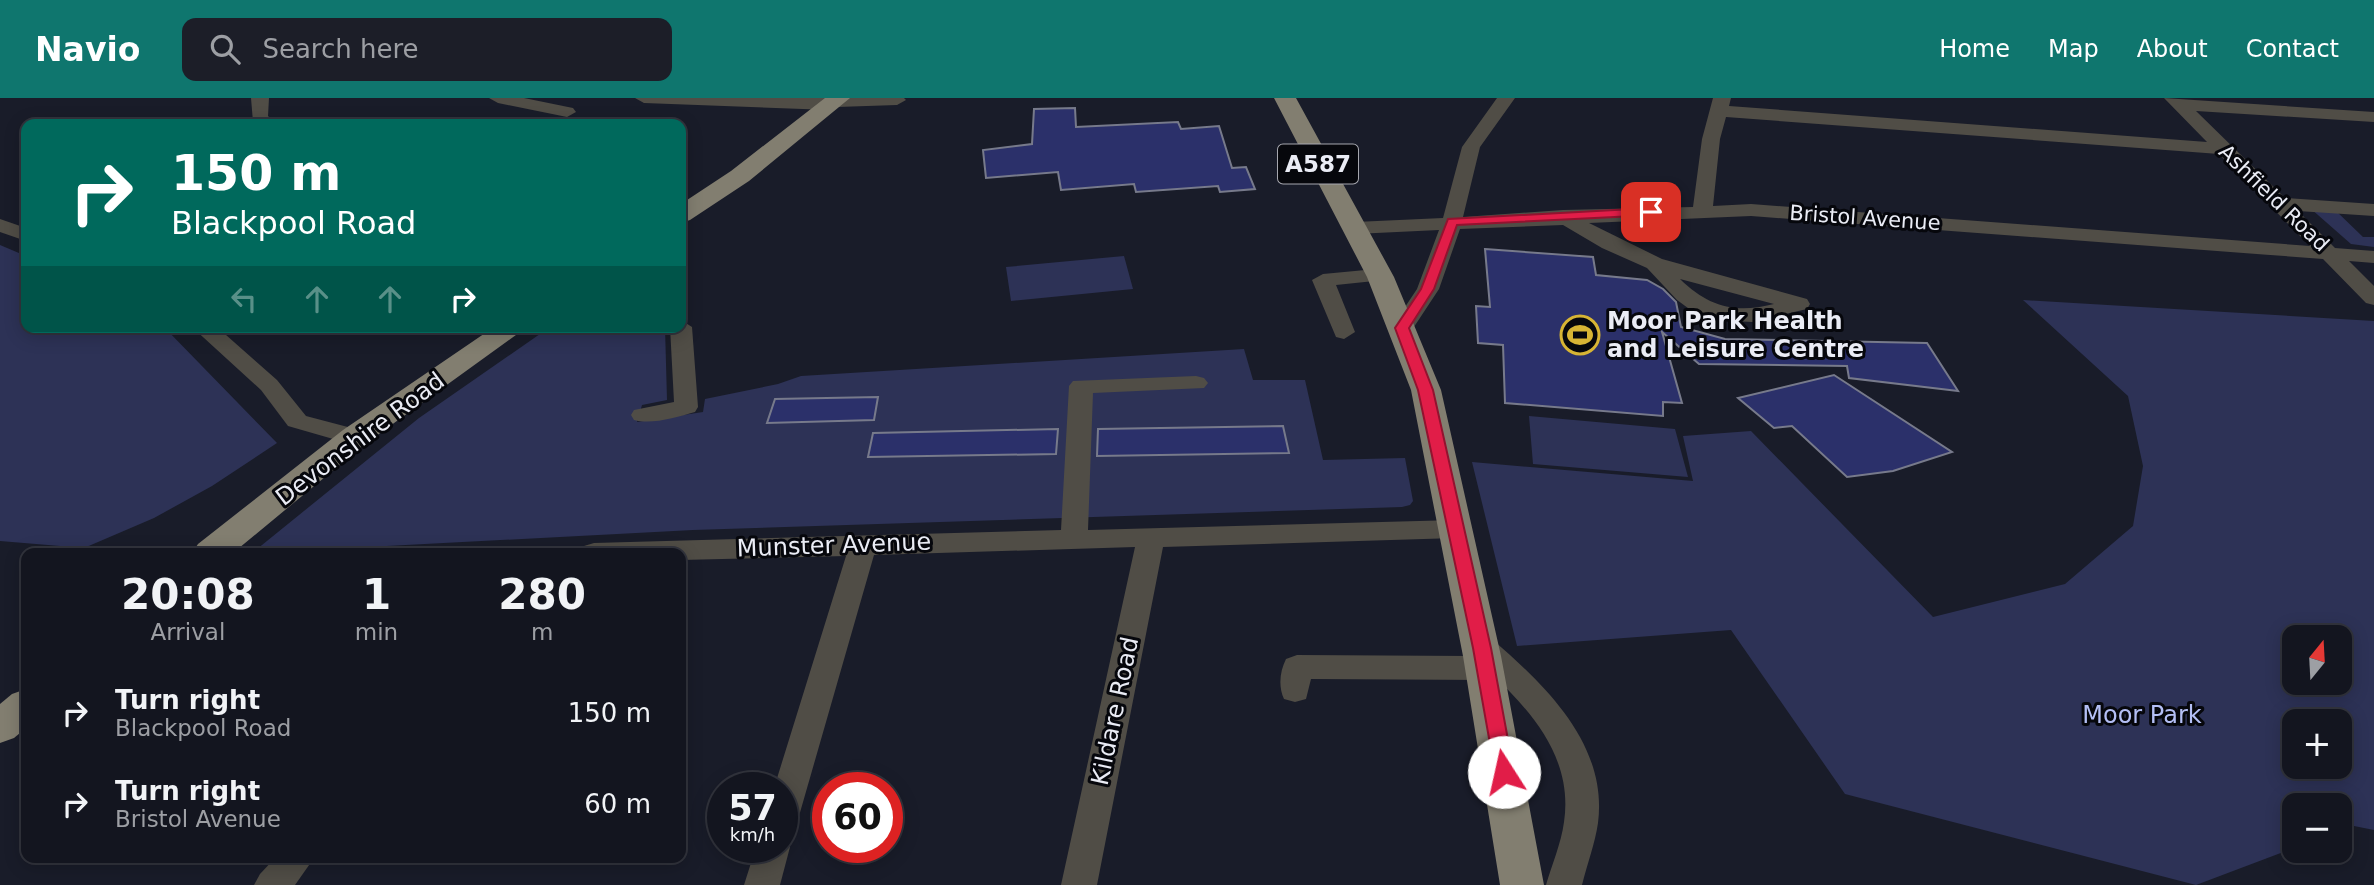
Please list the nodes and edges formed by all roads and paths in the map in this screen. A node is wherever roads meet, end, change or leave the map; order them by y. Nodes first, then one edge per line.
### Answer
1 (260, 98) edge
2 (498, 98) edge
3 (644, 98) edge
4 (1285, 98) edge
5 (1506, 98) edge
6 (897, 100) dead end
7 (2177, 101) edge
8 (834, 102) edge
9 (1721, 104) edge
10 (572, 108) joint
11 (2374, 117) edge
12 (260, 119) edge
13 (556, 119) edge
14 (2223, 149) junction
15 (2279, 204) junction
16 (1703, 210) junction
17 (2374, 210) edge
18 (686, 212) edge
19 (1563, 216) junction
20 (1452, 222) junction
21 (0, 225) edge
22 (1355, 228) junction
23 (21, 233) edge
24 (2332, 254) junction
25 (2374, 257) edge
26 (1653, 261) junction
27 (1376, 275) junction
28 (2374, 298) edge
29 (1402, 328) junction
30 (1344, 332) dead end
31 (210, 333) edge
32 (504, 333) edge
33 (681, 333) edge
34 (1196, 383) dead end
35 (643, 415) dead end
36 (354, 437) junction
37 (1456, 528) junction
38 (1151, 537) junction
39 (1074, 539) junction
40 (863, 544) junction
41 (216, 548) edge
42 (686, 550) edge
43 (1484, 658) junction
44 (1296, 690) dead end
45 (21, 709) edge
46 (0, 727) edge
47 (795, 772) edge
48 (292, 863) edge
49 (768, 863) edge
50 (272, 885) edge
51 (762, 885) edge
52 (1079, 885) edge
53 (1522, 885) edge
54 (1564, 885) edge

1 - 12 street
2 - 10 street
3 - 8 street
4 - 22 main road, A587
5 - 20 street
6 - 8 street
7 - 11 street
7 - 14 street, Ashfield Road
8 - 18 main road
9 - 14 street
9 - 16 street
10 - 13 street
14 - 15 street, Ashfield Road
15 - 17 street
15 - 24 street, Ashfield Road
16 - 19 street, Bristol Avenue
16 - 24 street, Bristol Avenue
19 - 20 street, Bristol Avenue
19 - 26 street
20 - 22 street, Bristol Avenue
20 - 29 street
21 - 23 street
22 - 27 main road, A587
24 - 25 street, Bristol Avenue
24 - 28 street, Ashfield Road
26 - 26 street
27 - 29 main road, A587
27 - 30 street
29 - 37 main road, A587
31 - 36 street
32 - 36 main road, Devonshire Road
33 - 35 street
34 - 39 street
36 - 41 main road, Devonshire Road
37 - 38 street, Munster Avenue
37 - 43 main road, A587
38 - 39 street, Munster Avenue
38 - 52 street, Kildare Road
39 - 40 street, Munster Avenue
40 - 42 street, Munster Avenue
40 - 47 street
43 - 44 street
43 - 53 main road, A587
43 - 54 street
45 - 46 main road
48 - 50 street
49 - 51 street

